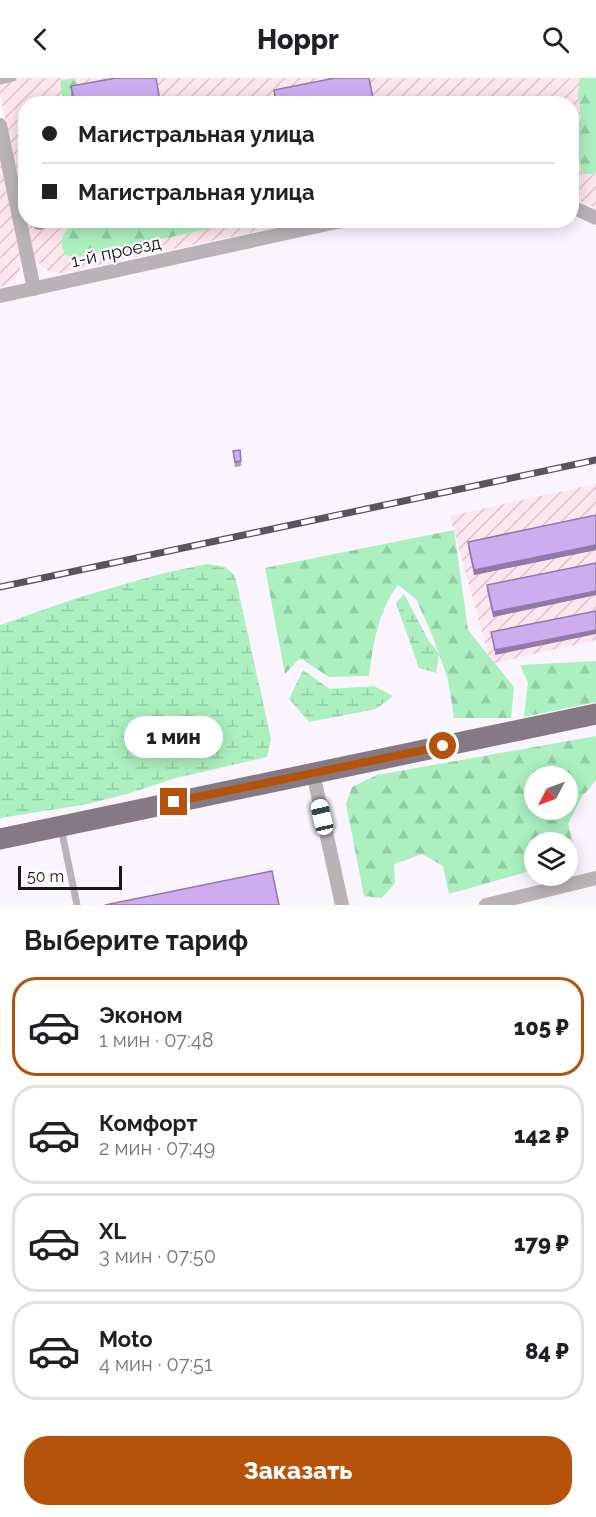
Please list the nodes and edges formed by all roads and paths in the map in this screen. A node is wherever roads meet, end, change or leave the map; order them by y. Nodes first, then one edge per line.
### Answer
1 (13, 78) edge
2 (0, 81) edge
3 (0, 125) edge
4 (579, 210) edge
5 (18, 212) edge
6 (596, 218) edge
7 (21, 228) edge
8 (310, 228) edge
9 (34, 289) junction
10 (0, 296) edge
11 (596, 714) edge
12 (313, 773) junction
13 (60, 826) junction
14 (0, 839) edge
15 (596, 878) edge
16 (76, 905) edge
17 (342, 905) edge
18 (486, 905) edge

1 - 2 lane
3 - 5 street
4 - 6 street
7 - 9 street
8 - 9 street, 1-й проезд
9 - 10 street, 1-й проезд
11 - 12 main road
12 - 13 main road
12 - 17 street
13 - 14 main road
13 - 16 lane
15 - 18 street

